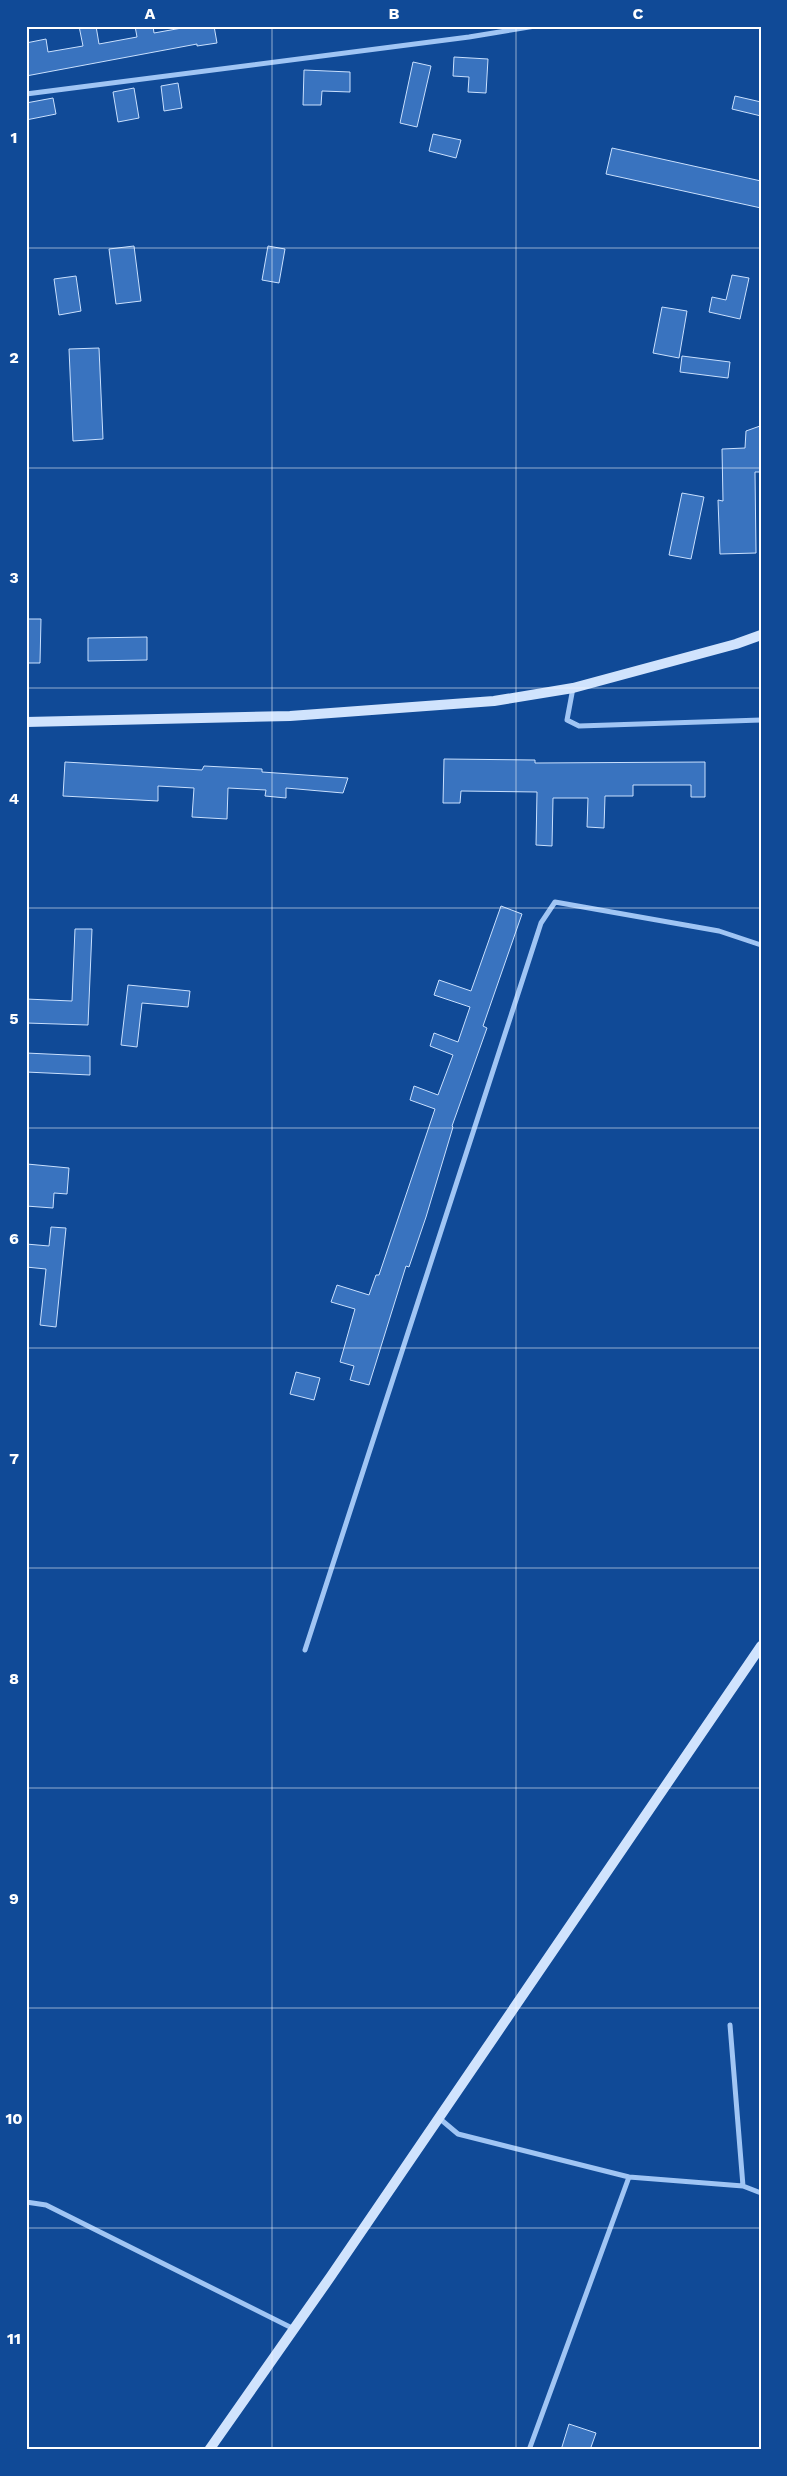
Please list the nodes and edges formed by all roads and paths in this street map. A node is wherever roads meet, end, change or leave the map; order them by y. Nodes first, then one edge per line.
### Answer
1 (535, 26) edge
2 (26, 94) edge
3 (761, 634) edge
4 (573, 688) junction
5 (761, 720) edge
6 (26, 722) edge
7 (761, 945) edge
8 (761, 1646) edge
9 (305, 1650) dead end
10 (730, 2025) dead end
11 (439, 2118) junction
12 (629, 2177) junction
13 (743, 2186) junction
14 (761, 2194) edge
15 (26, 2202) edge
16 (294, 2329) junction
17 (210, 2450) edge
18 (529, 2450) edge

1 - 2 street
3 - 4 street
4 - 5 street
4 - 6 street
7 - 9 street
8 - 11 street
10 - 13 street
11 - 12 street
11 - 16 street
12 - 13 street
12 - 18 street
13 - 14 street
15 - 16 street
16 - 17 street

